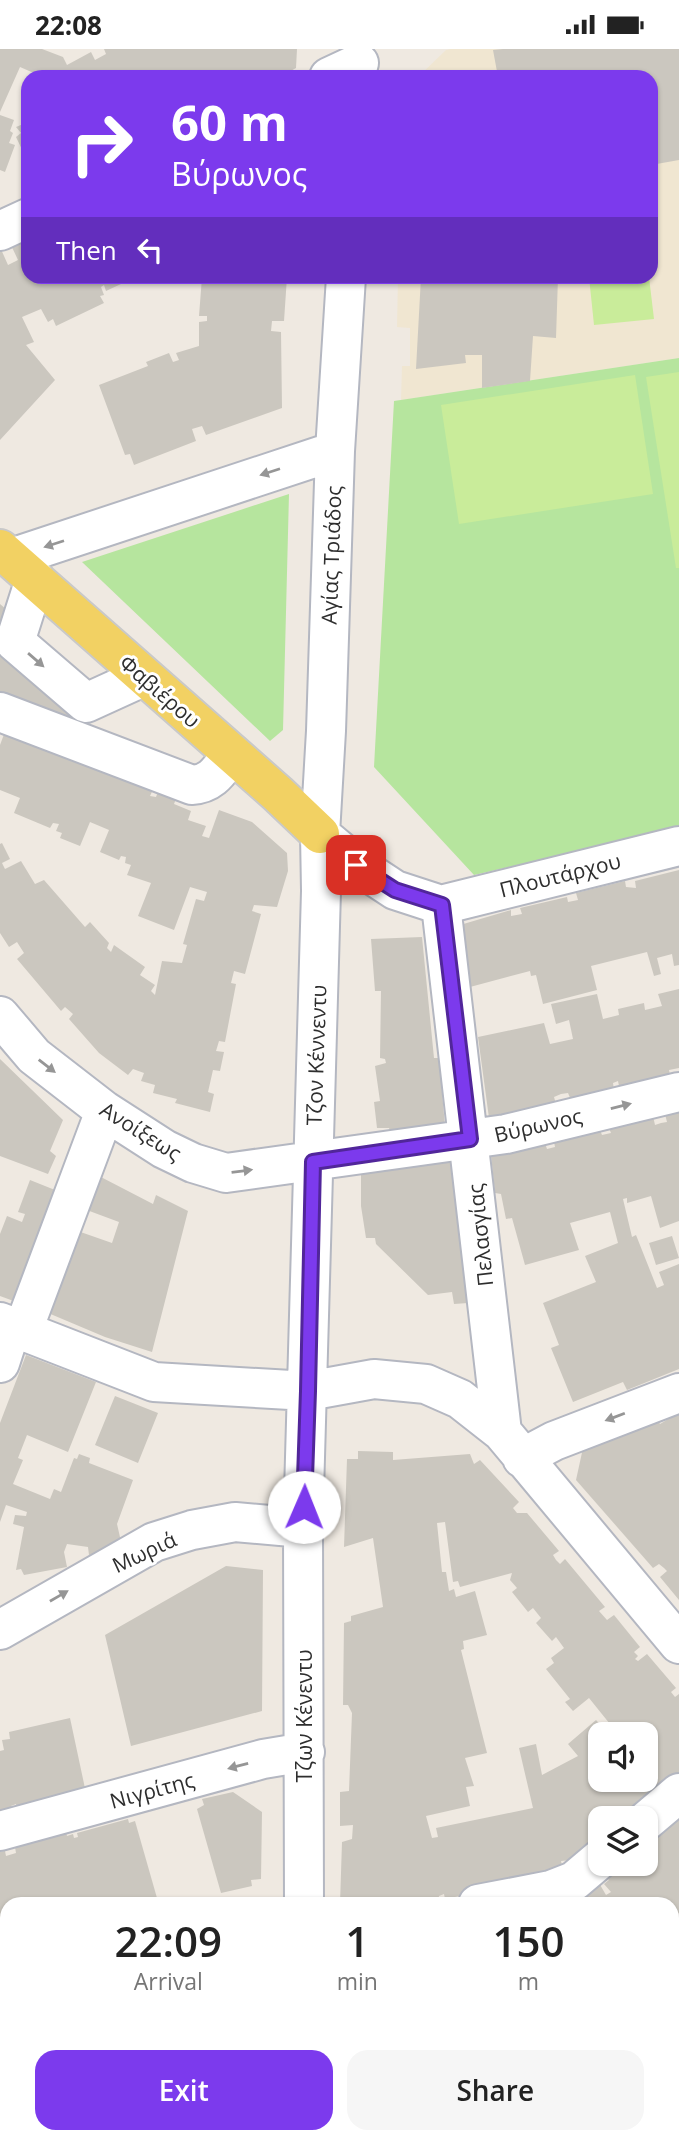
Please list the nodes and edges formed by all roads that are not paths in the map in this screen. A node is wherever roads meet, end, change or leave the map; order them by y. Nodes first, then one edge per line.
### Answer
1 (21, 221) edge
2 (0, 231) edge
3 (345, 284) edge
4 (335, 451) junction
5 (15, 562) edge
6 (143, 677) junction
7 (0, 712) edge
8 (232, 754) junction
9 (320, 834) junction
10 (679, 846) edge
11 (442, 905) junction
12 (0, 1016) edge
13 (679, 1091) edge
14 (105, 1111) junction
15 (470, 1139) junction
16 (313, 1162) junction
17 (12, 1326) edge
18 (0, 1363) edge
19 (308, 1391) junction
20 (679, 1392) edge
21 (512, 1445) junction
22 (303, 1528) junction
23 (0, 1630) edge
24 (679, 1644) edge
25 (305, 1752) junction
26 (679, 1793) edge
27 (658, 1811) edge
28 (0, 1831) edge
29 (588, 1869) edge
30 (304, 1897) edge
31 (514, 1897) edge

1 - 2 street
3 - 4 street, Αγίας Τριάδος
4 -> 5 street
4 - 9 street, Αγίας Τριάδος
5 - 6 main road, Φαβιέρου
5 -> 6 street
6 - 8 main road, Φαβιέρου
7 - 8 street
8 - 9 main road, Φαβιέρου
9 - 11 street
9 - 16 street, Τζον Κέννεντυ
10 - 11 street, Πλουτάρχου
11 - 15 street, Πελασγίας
12 -> 14 street, Ανοίξεως
15 -> 13 street, Βύρωνος
14 -> 16 street, Ανοίξεως
14 - 17 street
15 - 16 street, Βύρωνος
15 - 21 street, Πελασγίας
16 - 19 street, Τζον Κέννεντυ
17 - 18 street
17 - 19 street
19 - 21 street
19 - 22 street, Τζον Κέννεντυ
20 -> 21 street
21 - 24 street
23 -> 22 street, Μωριά
22 - 25 street, Τζων Κένεντυ
25 -> 28 street, Νιγρίτης
25 - 30 street, Τζων Κένεντυ
26 - 27 street
29 - 31 street

